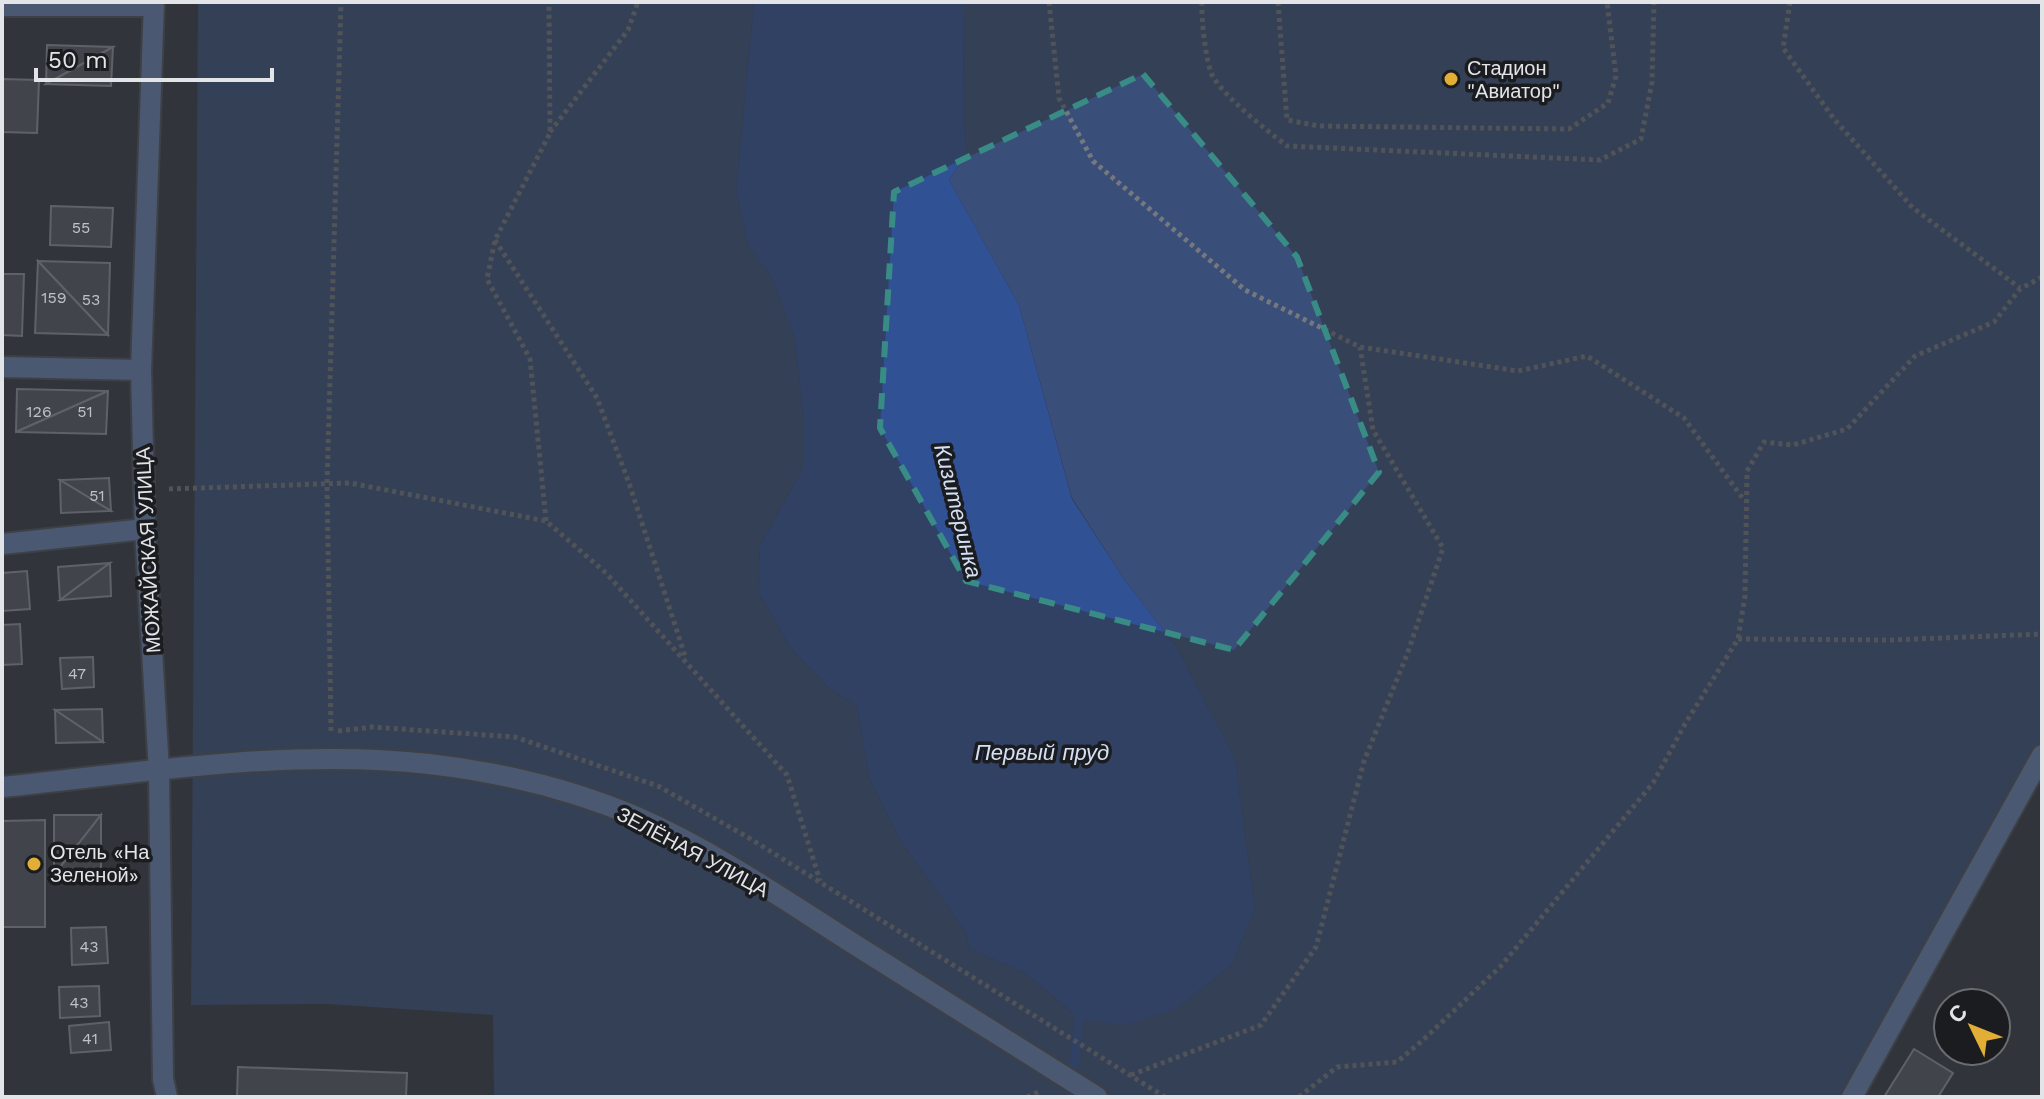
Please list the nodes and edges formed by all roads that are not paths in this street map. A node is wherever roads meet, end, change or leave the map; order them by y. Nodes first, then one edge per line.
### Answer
1 (154, 4) edge
2 (2, 6) edge
3 (2, 367) edge
4 (141, 370) junction
5 (145, 529) junction
6 (2, 544) edge
7 (2042, 755) edge
8 (151, 772) junction
9 (2, 787) edge
10 (167, 1097) edge
11 (1097, 1097) edge
12 (1852, 1097) edge

1 - 2 street
1 - 4 street, МОЖАЙСКАЯ УЛИЦА
3 - 4 street
4 - 5 street, МОЖАЙСКАЯ УЛИЦА
5 - 6 street
5 - 8 street, МОЖАЙСКАЯ УЛИЦА
7 - 12 street
8 - 9 street, ЗЕЛЁНАЯ УЛИЦА
8 - 10 street, МОЖАЙСКАЯ УЛИЦА
8 - 11 street, ЗЕЛЁНАЯ УЛИЦА

